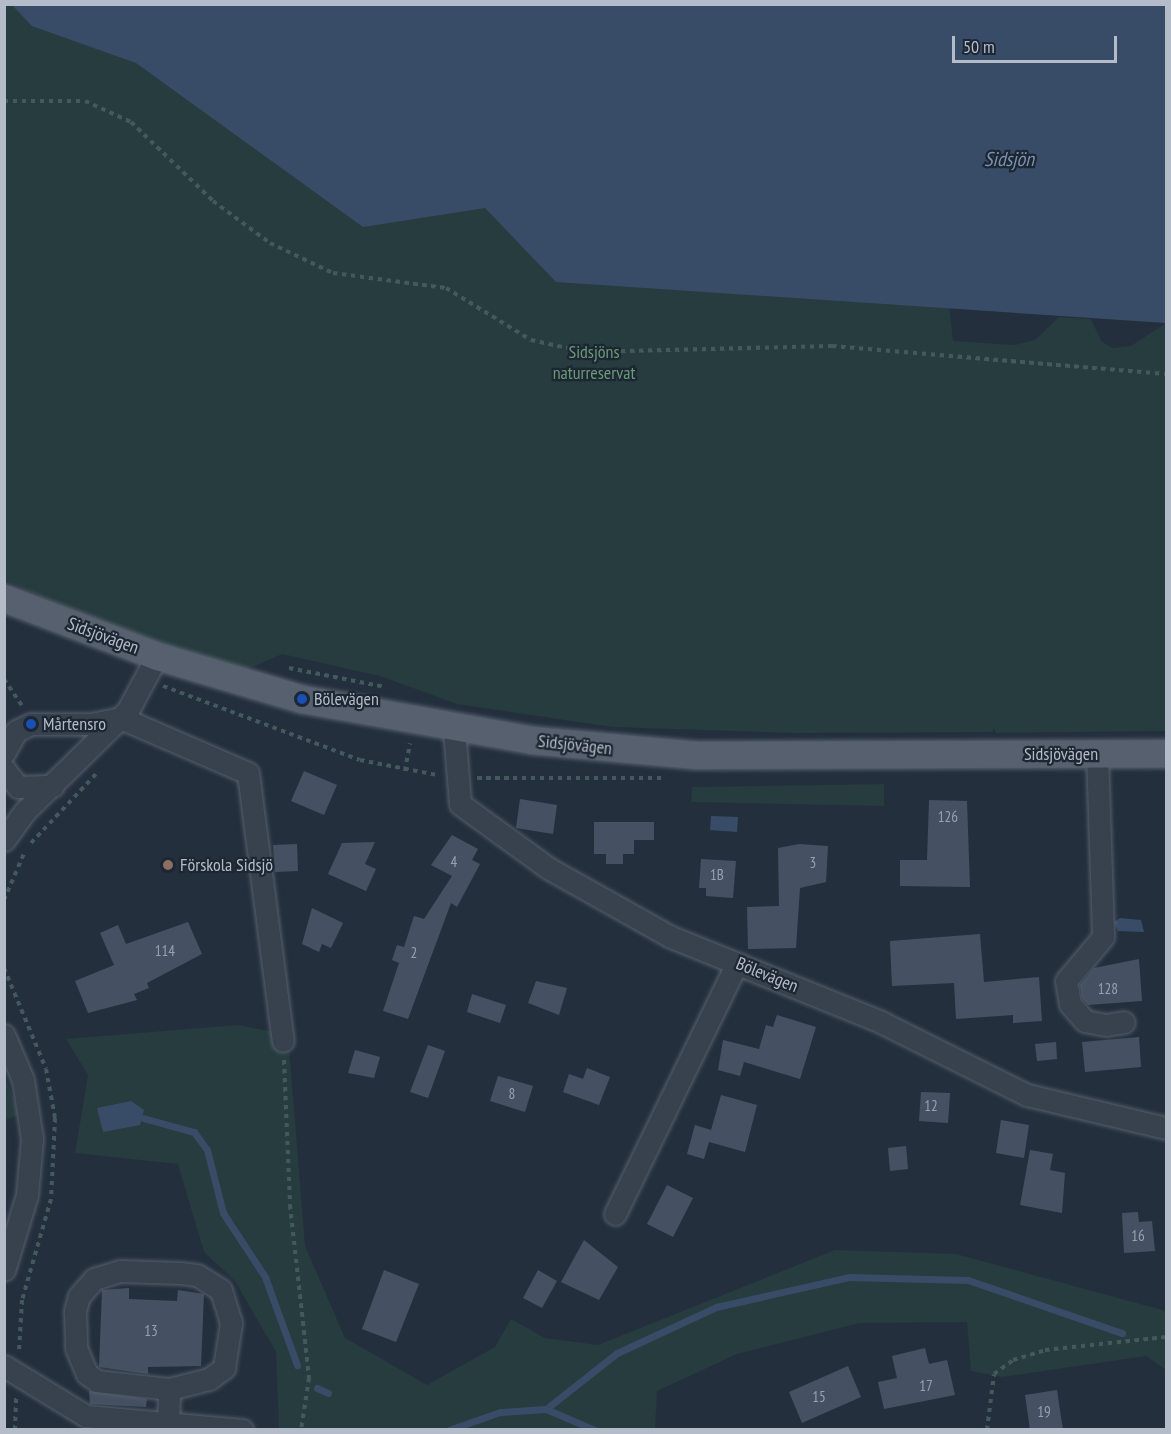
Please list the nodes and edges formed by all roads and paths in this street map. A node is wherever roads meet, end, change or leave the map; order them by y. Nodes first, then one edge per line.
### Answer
1 (4, 101) edge
2 (1167, 374) edge
3 (4, 598) edge
4 (157, 656) junction
5 (121, 718) junction
6 (454, 729) junction
7 (4, 753) edge
8 (1097, 753) junction
9 (1167, 753) edge
10 (4, 769) edge
11 (53, 786) junction
12 (4, 840) edge
13 (737, 963) junction
14 (1124, 1022) dead end
15 (4, 1035) edge
16 (283, 1041) joint
17 (1167, 1128) edge
18 (615, 1214) dead end
19 (4, 1270) edge
20 (1167, 1337) edge
21 (4, 1366) edge
22 (169, 1389) junction
23 (168, 1425) junction
24 (242, 1430) edge
25 (302, 1430) edge
26 (987, 1430) edge

1 - 2 path
3 - 4 main road, Sidsjövägen
4 - 5 street
4 - 6 main road, Sidsjövägen
5 - 7 street
5 - 11 street
5 - 16 street
6 - 8 main road, Sidsjövägen
6 - 13 street, Bölevägen
8 - 9 main road, Sidsjövägen
8 - 14 street
10 - 11 street
11 - 12 street
13 - 17 street, Bölevägen
13 - 18 street
15 - 19 street
16 - 25 path
20 - 26 path
21 - 23 street
22 - 22 street
22 - 23 street
23 - 24 street

